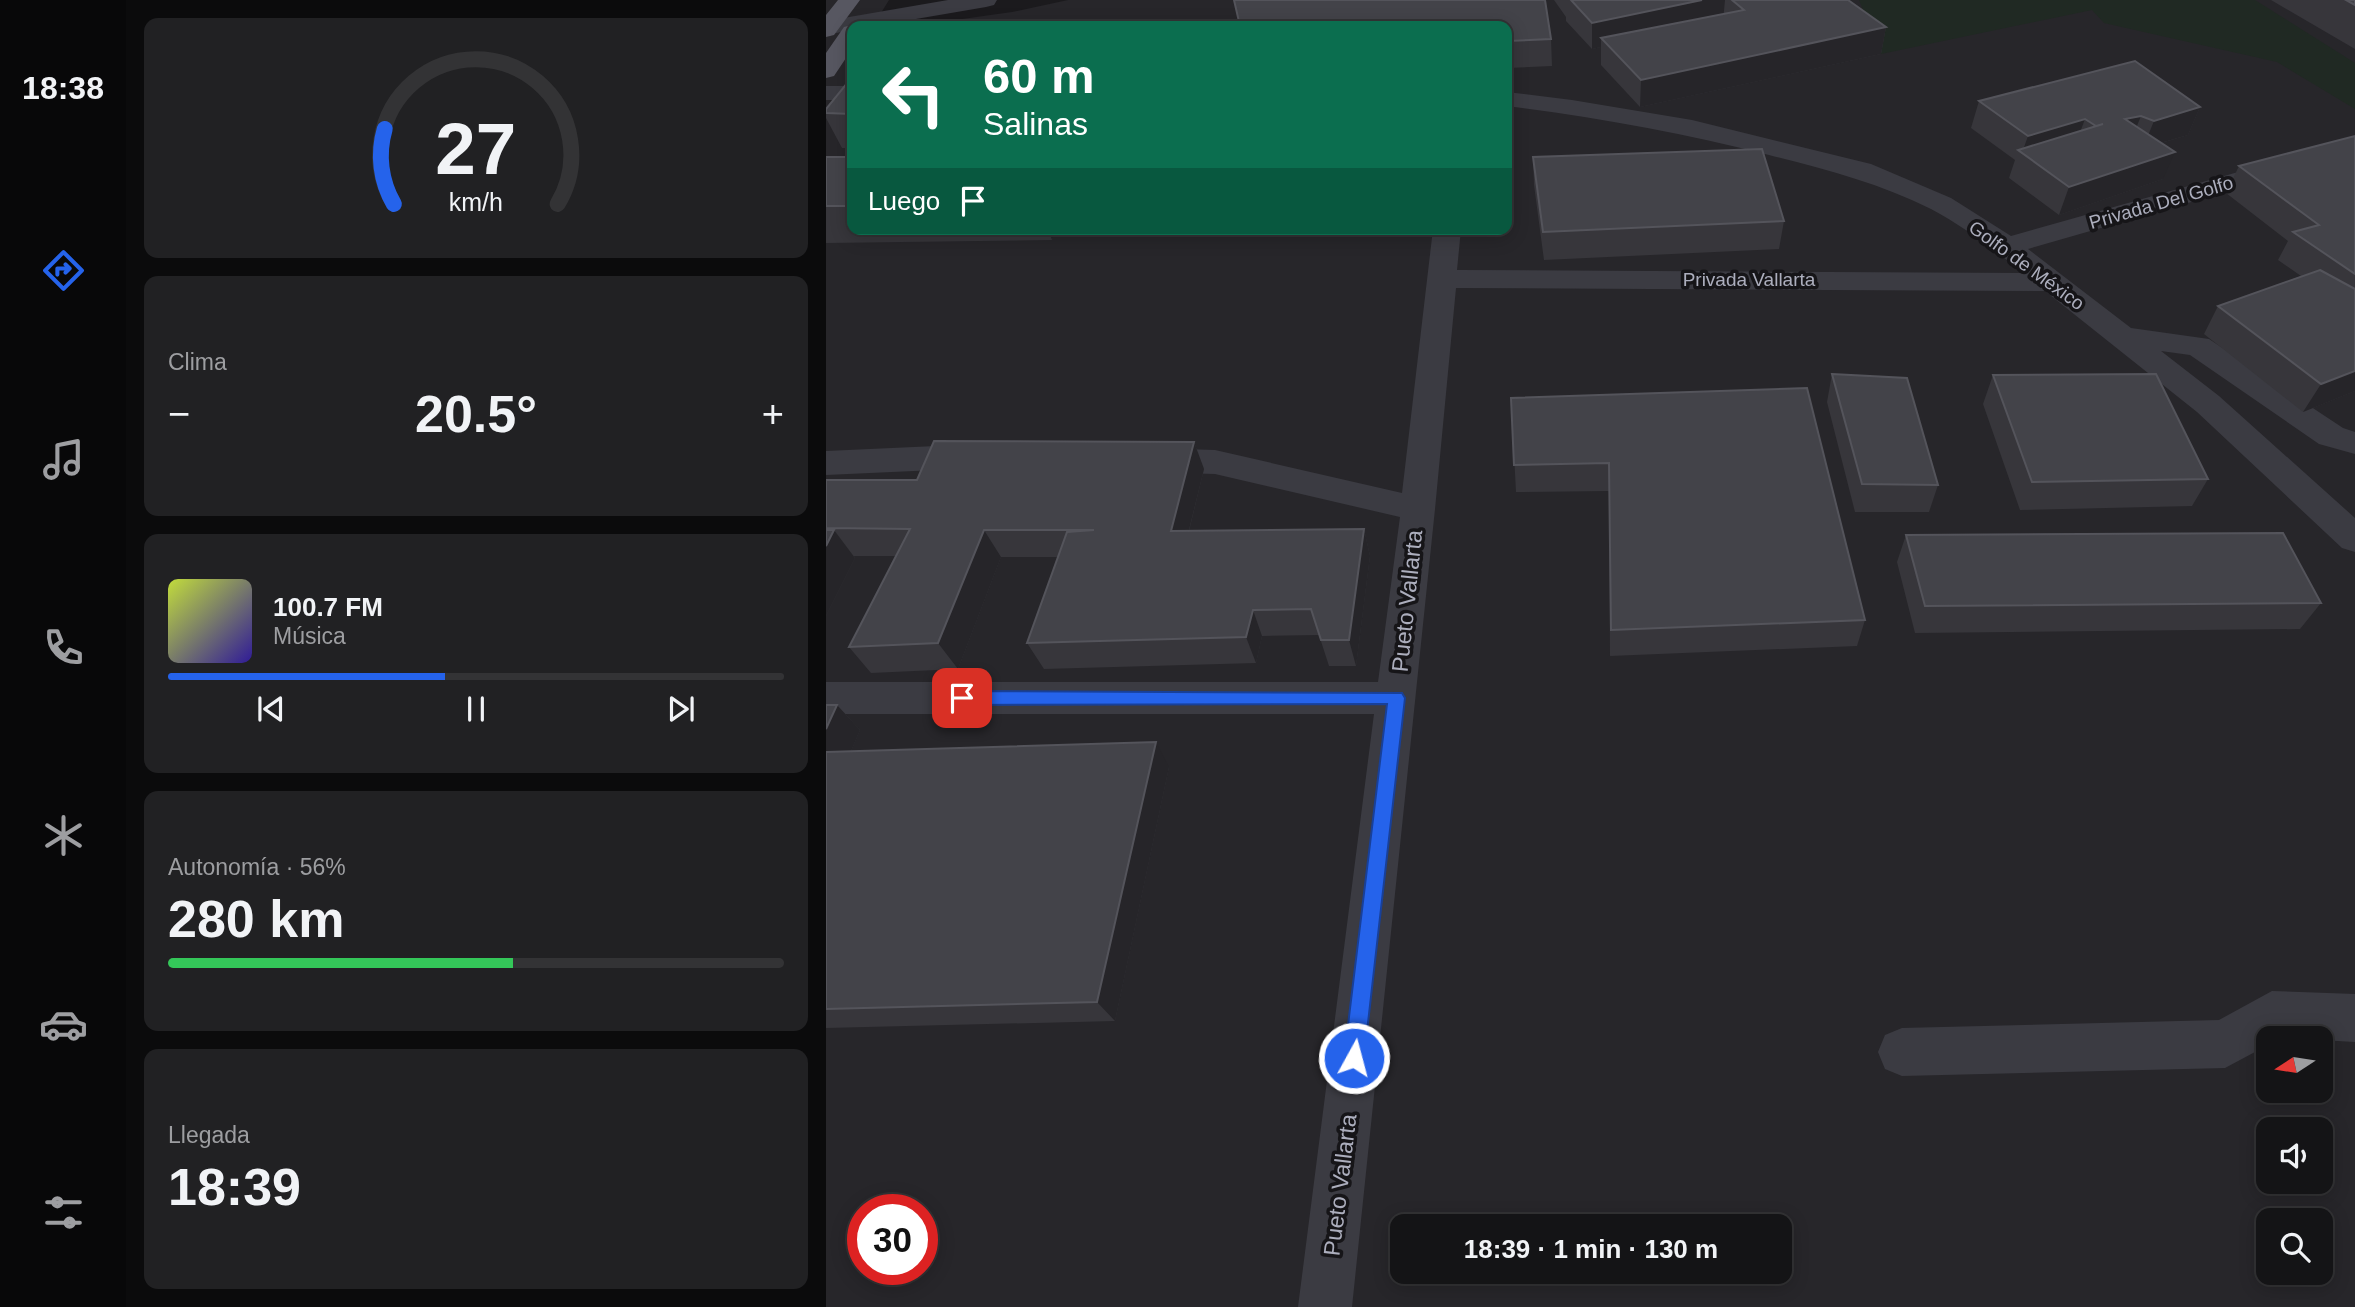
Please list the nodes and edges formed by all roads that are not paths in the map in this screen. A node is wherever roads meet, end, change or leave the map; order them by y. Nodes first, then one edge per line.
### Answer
1 (849, 0) edge
2 (875, 0) edge
3 (985, 0) edge
4 (860, 21) edge
5 (885, 21) edge
6 (847, 27) edge
7 (826, 28) edge
8 (847, 40) edge
9 (826, 71) edge
10 (826, 93) edge
11 (847, 93) edge
12 (1512, 100) edge
13 (2355, 147) edge
14 (1447, 235) edge
15 (2007, 246) junction
16 (1444, 279) junction
17 (2054, 282) junction
18 (2124, 337) junction
19 (2355, 443) edge
20 (1010, 457) edge
21 (1119, 460) edge
22 (826, 463) edge
23 (1418, 509) junction
24 (2355, 539) edge
25 (826, 698) edge
26 (1396, 698) junction
27 (2355, 1018) edge
28 (1902, 1052) dead end
29 (1325, 1307) edge

1 - 7 main road
2 - 4 main road
3 - 5 street
6 - 7 street
8 - 9 main road
10 - 11 street
12 - 15 street, Golfo de México
13 - 15 street, Privada Del Golfo
14 - 16 street, Pueto Vallarta
15 - 17 street, Golfo de México
16 - 17 street, Privada Vallarta
16 - 23 street, Pueto Vallarta
17 - 18 street, Golfo de México
18 - 19 street
18 - 24 street, Golfo de México
20 - 22 street
21 - 23 street
23 - 26 street, Pueto Vallarta
25 - 26 street
26 - 29 street, Pueto Vallarta
27 - 28 street

